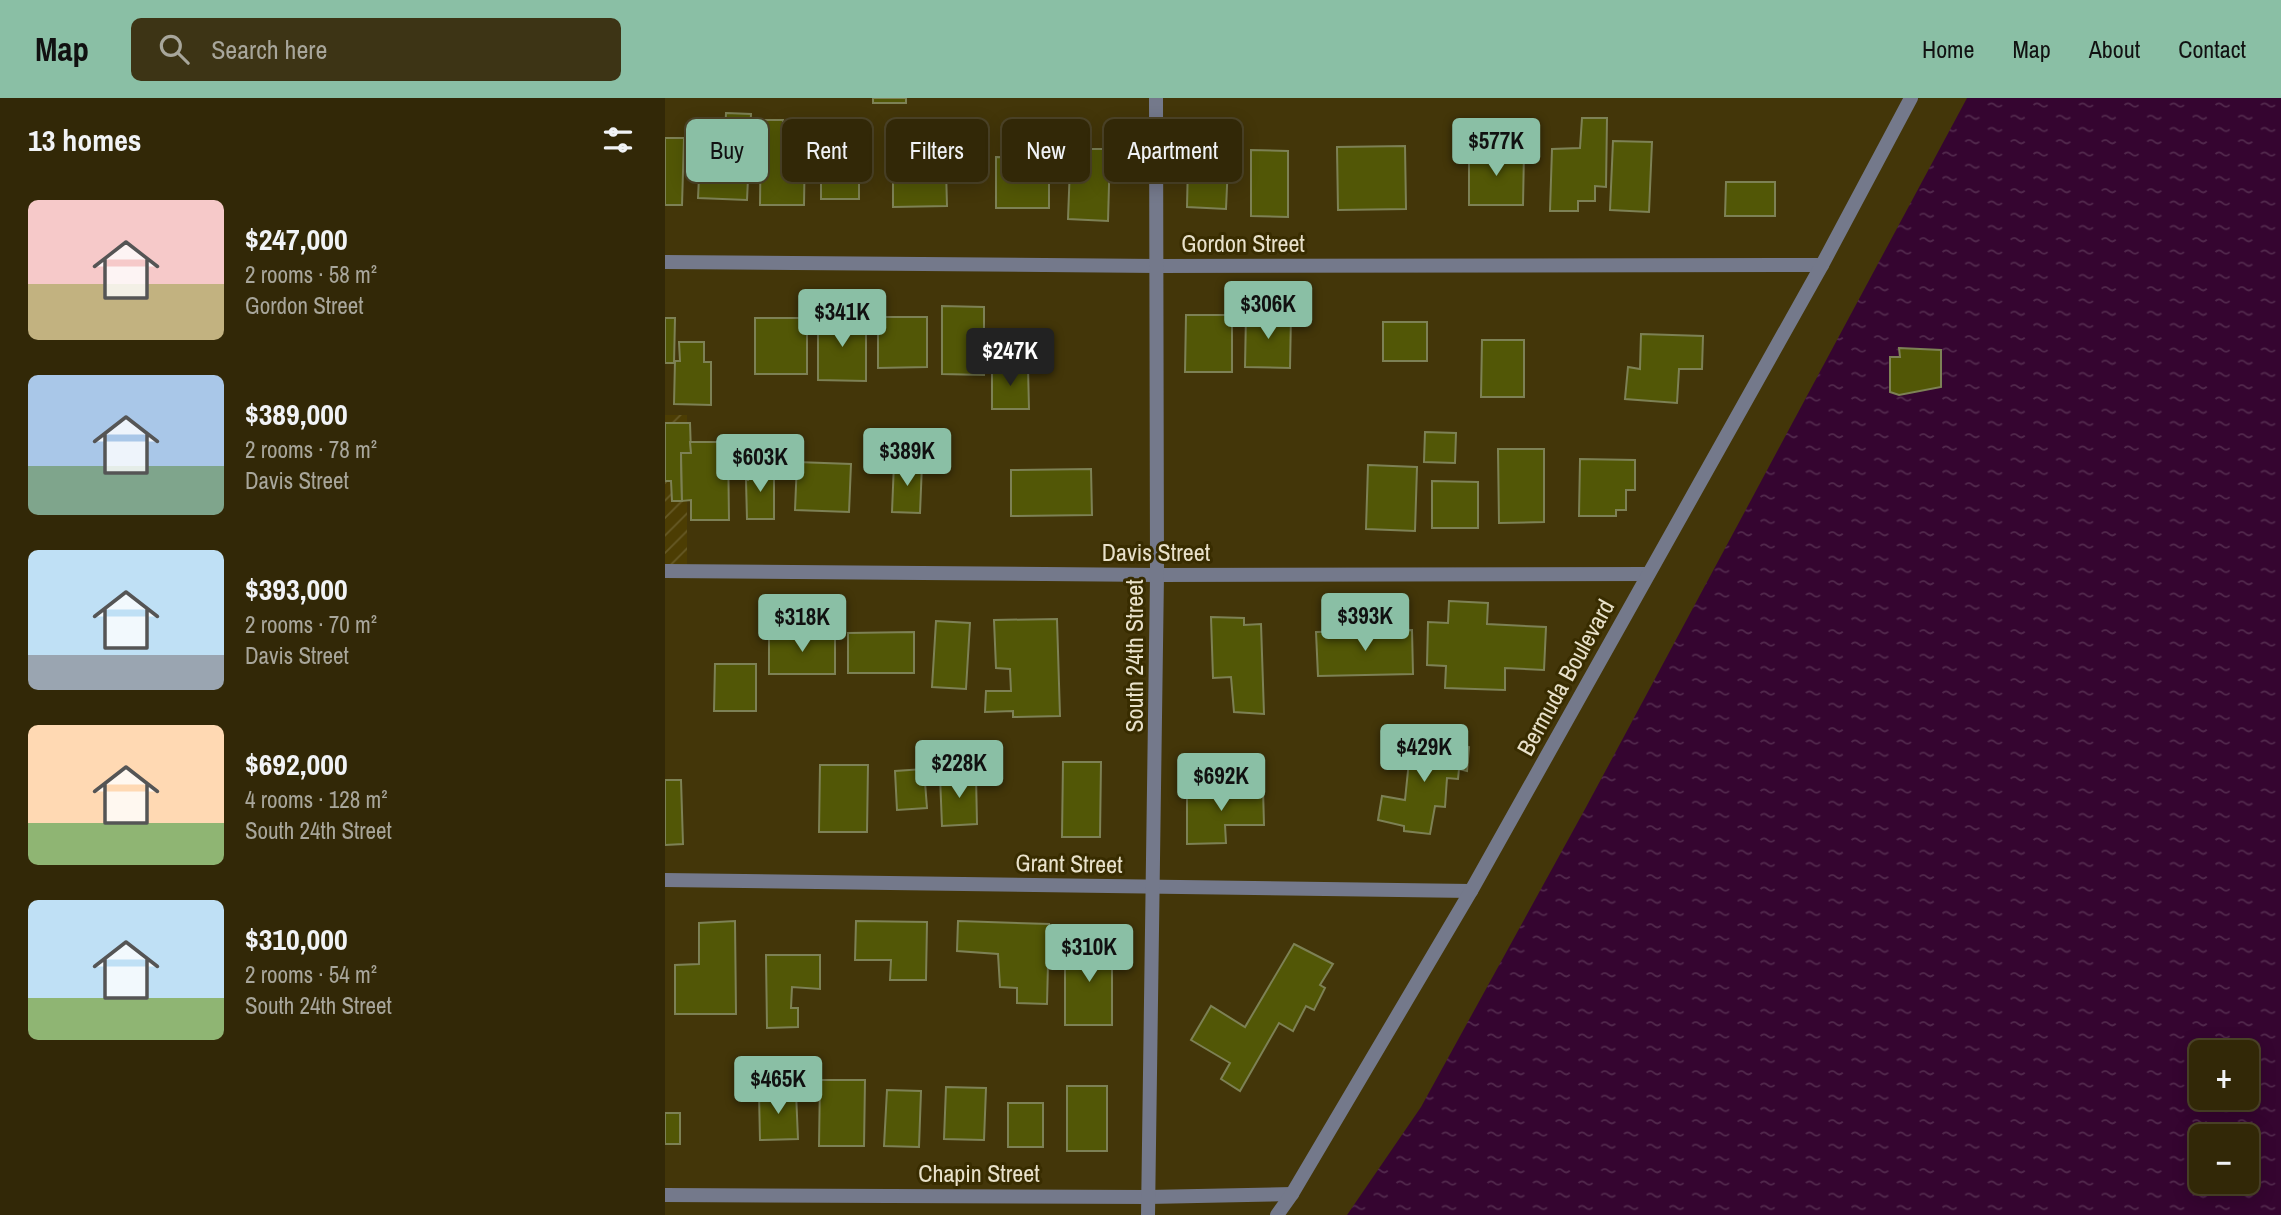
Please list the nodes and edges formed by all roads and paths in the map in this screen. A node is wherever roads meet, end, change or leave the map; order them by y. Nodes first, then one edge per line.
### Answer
1 (1156, 98) edge
2 (1911, 98) edge
3 (665, 262) edge
4 (1822, 265) junction
5 (1157, 266) junction
6 (665, 571) edge
7 (1648, 574) junction
8 (1157, 575) junction
9 (665, 880) edge
10 (1155, 887) junction
11 (1471, 891) junction
12 (665, 1195) edge
13 (1292, 1195) junction
14 (1148, 1197) junction
15 (1148, 1215) edge
16 (1277, 1215) edge

1 - 5 street, South 24th Street
2 - 4 street, Bermuda Boulevard
3 - 5 street, Gordon Street
4 - 5 street, Gordon Street
4 - 7 street, Bermuda Boulevard
5 - 8 street, South 24th Street
6 - 8 street, Davis Street
7 - 8 street, Davis Street
7 - 11 street, Bermuda Boulevard
8 - 10 street, South 24th Street
9 - 10 street, Grant Street
10 - 11 street, Grant Street
10 - 14 street, South 24th Street
11 - 13 street, Bermuda Boulevard
12 - 14 street, Chapin Street
13 - 14 street, Chapin Street
13 - 16 street, Bermuda Boulevard
14 - 15 street, South 24th Street

